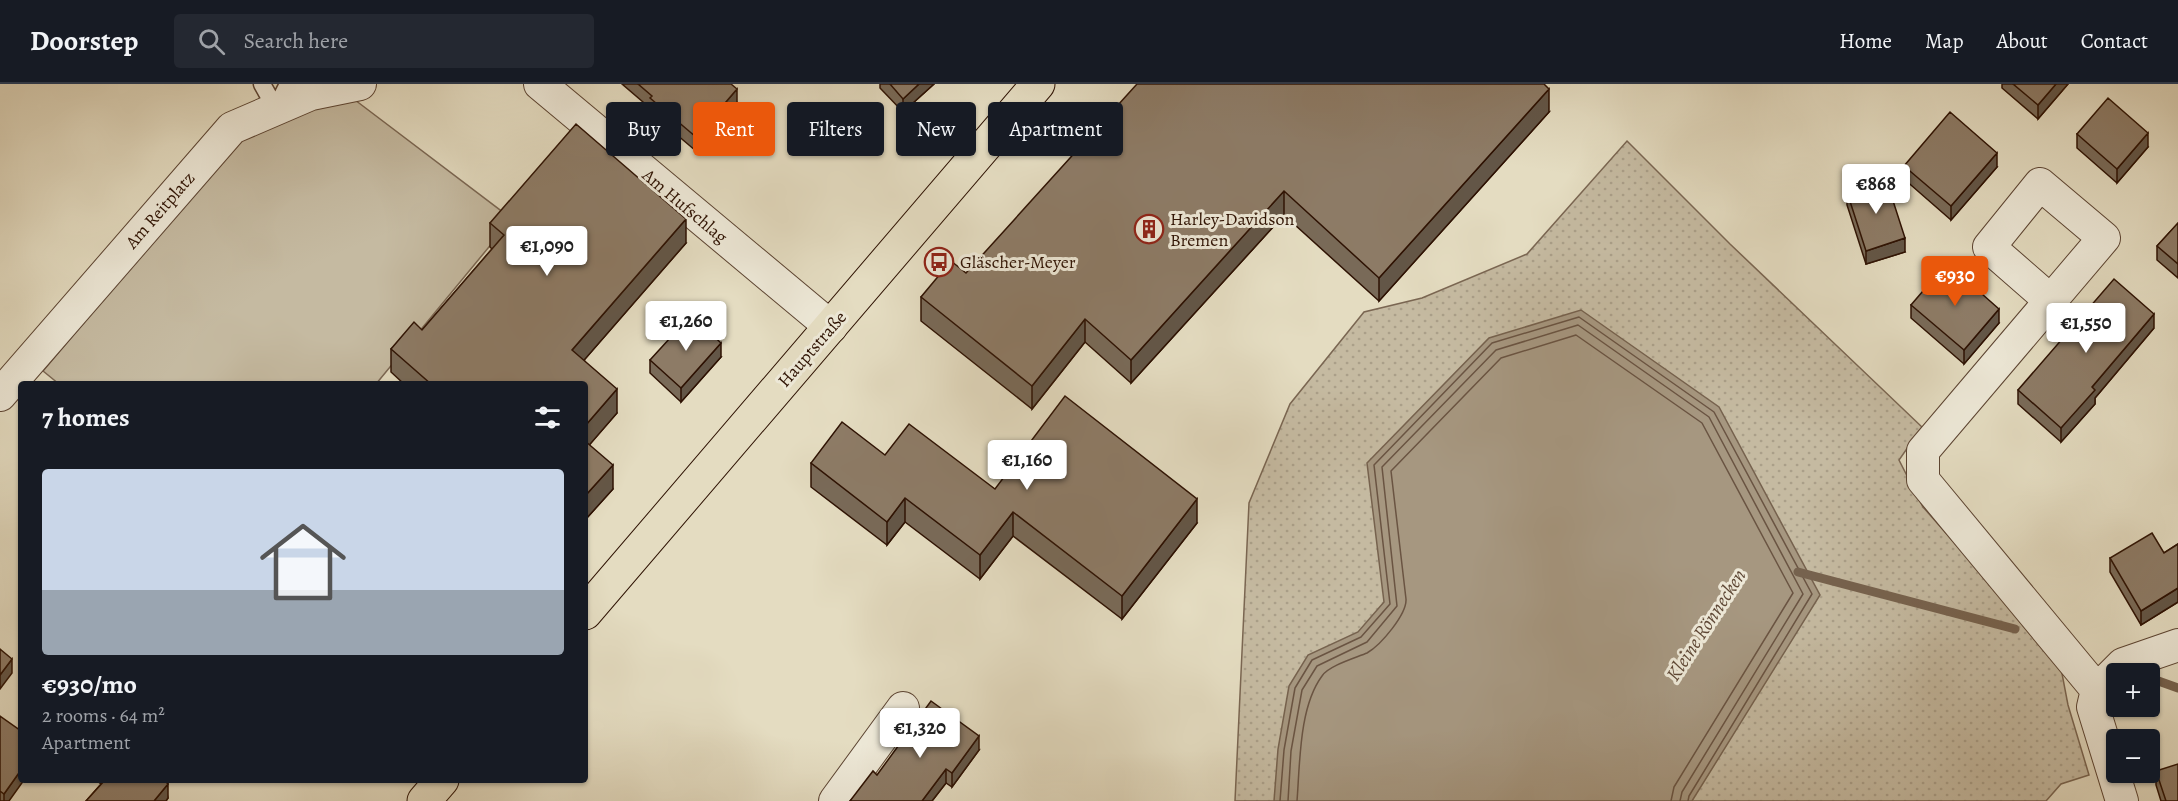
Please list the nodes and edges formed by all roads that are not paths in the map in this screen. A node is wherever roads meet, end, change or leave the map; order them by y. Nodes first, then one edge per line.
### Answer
1 (360, 84) edge
2 (540, 84) edge
3 (1038, 84) edge
4 (275, 92) edge
5 (2051, 301) dead end
6 (831, 327) junction
7 (0, 395) edge
8 (588, 610) edge
9 (2178, 645) edge
10 (2097, 690) junction
11 (903, 708) dead end
12 (439, 783) edge
13 (424, 801) edge
14 (835, 801) edge
15 (2122, 801) edge

1 - 4 street, Am Reitplatz
2 - 6 street, Am Hufschlag
3 - 6 main road, Hauptstraße
4 - 7 street, Am Reitplatz
5 - 10 street
6 - 8 main road, Hauptstraße
9 - 10 street
10 - 15 street
11 - 14 street
12 - 13 main road

